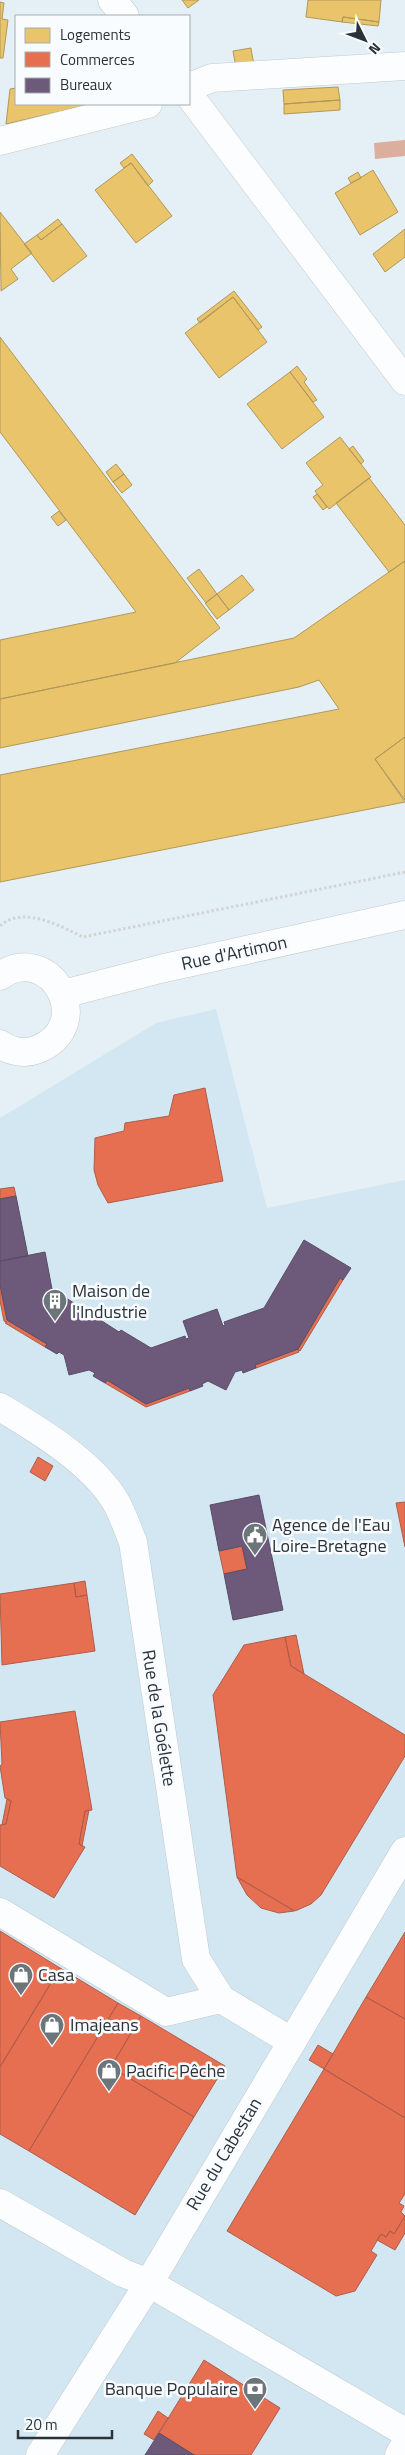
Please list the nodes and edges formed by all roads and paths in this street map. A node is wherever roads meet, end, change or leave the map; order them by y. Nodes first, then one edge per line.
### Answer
1 (112, 0) edge
2 (124, 15) edge
3 (405, 66) edge
4 (190, 87) edge
5 (190, 96) edge
6 (144, 105) edge
7 (0, 141) edge
8 (405, 381) edge
9 (405, 872) edge
10 (405, 915) edge
11 (0, 926) edge
12 (0, 976) edge
13 (63, 994) junction
14 (0, 1044) edge
15 (0, 1407) edge
16 (405, 1852) edge
17 (0, 1912) edge
18 (221, 1999) junction
19 (291, 2042) junction
20 (4, 2213) edge
21 (149, 2282) junction
22 (405, 2432) edge
23 (405, 2445) edge
24 (40, 2455) edge
25 (399, 2455) edge

1 - 2 street
3 - 4 street
5 - 8 street
6 - 7 street
9 - 11 path
10 - 13 street, Rue d'Artimon
12 - 13 street
13 - 14 street
15 - 18 street, Rue de la Goélette
16 - 19 street, Rue du Cabestan
17 - 18 street
18 - 19 street, Rue de la Goélette
19 - 21 street, Rue du Cabestan
20 - 21 street
21 - 22 street
21 - 24 street, Rue du Cabestan
23 - 25 street

